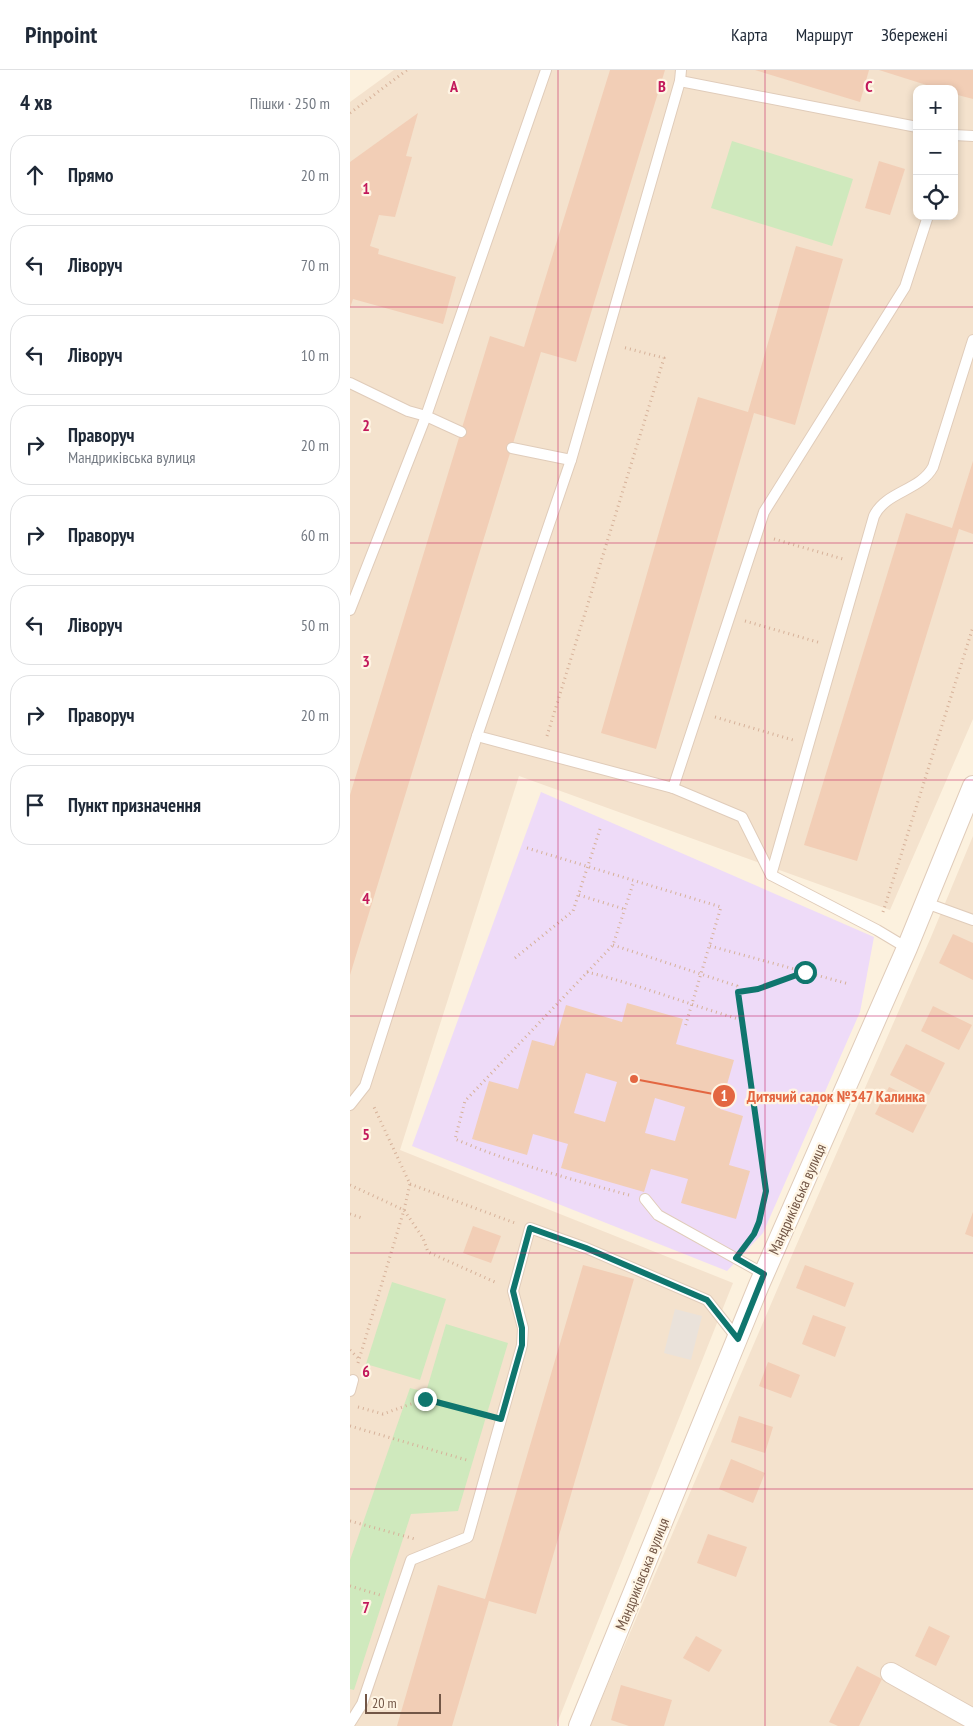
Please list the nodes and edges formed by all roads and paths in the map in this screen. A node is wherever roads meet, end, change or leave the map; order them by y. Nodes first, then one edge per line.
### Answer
1 (406, 70) edge
2 (546, 70) edge
3 (681, 70) edge
4 (680, 81) junction
5 (350, 113) edge
6 (913, 126) edge
7 (958, 135) edge
8 (973, 136) edge
9 (927, 220) edge
10 (973, 340) edge
11 (605, 342) junction
12 (350, 383) edge
13 (426, 416) junction
14 (461, 432) dead end
15 (512, 448) dead end
16 (570, 460) junction
17 (756, 534) junction
18 (860, 564) junction
19 (350, 610) edge
20 (729, 617) junction
21 (973, 627) edge
22 (836, 647) junction
23 (698, 712) junction
24 (476, 736) junction
25 (808, 744) junction
26 (542, 753) junction
27 (973, 786) edge
28 (673, 788) junction
29 (601, 826) dead end
30 (527, 848) dead end
31 (588, 867) junction
32 (771, 875) junction
33 (634, 881) junction
34 (579, 895) junction
35 (926, 903) junction
36 (624, 909) junction
37 (973, 920) edge
38 (877, 930) junction
39 (613, 945) junction
40 (710, 946) junction
41 (907, 948) junction
42 (515, 958) dead end
43 (587, 972) junction
44 (805, 972) junction
45 (701, 975) junction
46 (849, 984) dead end
47 (738, 992) junction
48 (692, 1005) junction
49 (742, 1020) junction
50 (685, 1028) dead end
51 (365, 1086) junction
52 (350, 1105) edge
53 (410, 1184) junction
54 (350, 1185) edge
55 (645, 1199) joint
56 (404, 1210) junction
57 (350, 1214) edge
58 (362, 1218) dead end
59 (530, 1228) junction
60 (736, 1258) junction
61 (764, 1274) junction
62 (513, 1291) junction
63 (738, 1339) junction
64 (350, 1350) edge
65 (359, 1359) junction
66 (353, 1380) joint
67 (350, 1391) edge
68 (350, 1405) edge
69 (501, 1419) junction
70 (350, 1426) edge
71 (488, 1466) junction
72 (350, 1521) edge
73 (442, 1547) junction
74 (350, 1586) edge
75 (397, 1601) junction
76 (891, 1673) dead end
77 (973, 1719) edge
78 (350, 1723) edge
79 (579, 1726) edge

1 - 5 path
2 - 13 lane
3 - 4 lane
4 - 6 lane
4 - 11 lane
7 - 8 lane
9 - 17 lane
10 - 18 lane
11 - 16 lane
11 - 26 path
12 - 13 lane
13 - 14 lane
13 - 19 lane
15 - 16 lane
16 - 24 lane
17 - 18 path
17 - 20 lane
18 - 22 lane
20 - 22 path
20 - 23 lane
21 - 38 path
22 - 25 lane
23 - 25 path
23 - 28 lane
24 - 26 lane
24 - 51 lane
25 - 32 lane
26 - 28 lane
27 - 35 street, Мандриківська вулиця
28 - 32 lane
29 - 31 path
30 - 31 path
31 - 33 path
31 - 34 path
32 - 38 lane
33 - 36 path
33 - 40 path
34 - 36 path
34 - 42 path
35 - 37 lane
35 - 41 street, Мандриківська вулиця
36 - 39 path
38 - 41 lane
39 - 43 path
39 - 45 path
40 - 44 path
40 - 45 path
41 - 61 street, Мандриківська вулиця
43 - 48 path
43 - 55 path
44 - 46 path
44 - 47 path
45 - 47 path
45 - 48 path
47 - 49 path
48 - 49 path
48 - 50 path
49 - 60 path
51 - 52 lane
51 - 53 path
53 - 56 path
53 - 59 path
54 - 56 path
55 - 60 lane
56 - 62 path
56 - 65 path
57 - 58 path
59 - 62 lane
59 - 63 lane
60 - 61 lane
61 - 63 street, Мандриківська вулиця
62 - 69 lane
63 - 79 street, Мандриківська вулиця
64 - 65 path
65 - 66 path
66 - 67 lane
68 - 69 path
69 - 71 lane
70 - 71 path
71 - 73 lane
72 - 73 path
73 - 75 lane
74 - 75 path
75 - 78 lane
76 - 77 street

